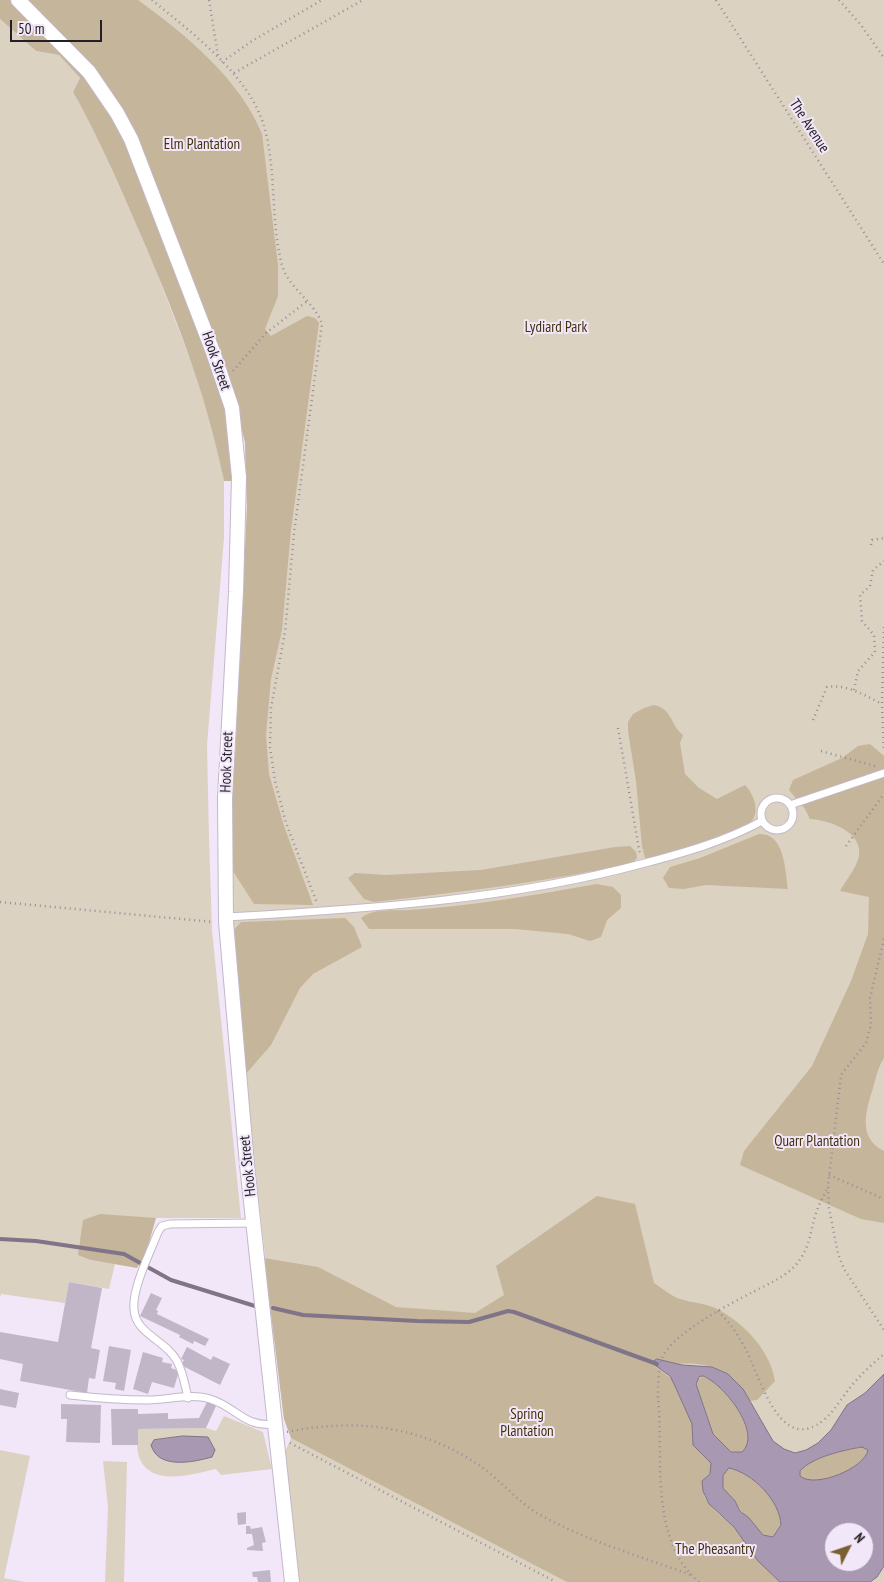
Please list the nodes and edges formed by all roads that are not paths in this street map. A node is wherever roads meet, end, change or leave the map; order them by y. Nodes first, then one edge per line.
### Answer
1 (18, 0) edge
2 (884, 773) edge
3 (790, 805) junction
4 (762, 821) junction
5 (226, 920) junction
6 (253, 1223) junction
7 (70, 1395) dead end
8 (188, 1398) junction
9 (278, 1433) junction
10 (292, 1582) edge

1 - 5 street, Hook Street
2 - 3 lane
3 - 4 lane
3 - 4 lane
4 - 5 lane
5 - 6 street, Hook Street
6 - 8 lane
6 - 9 street, Hook Street
7 - 8 lane
8 - 9 lane
9 - 10 street, Hook Street

